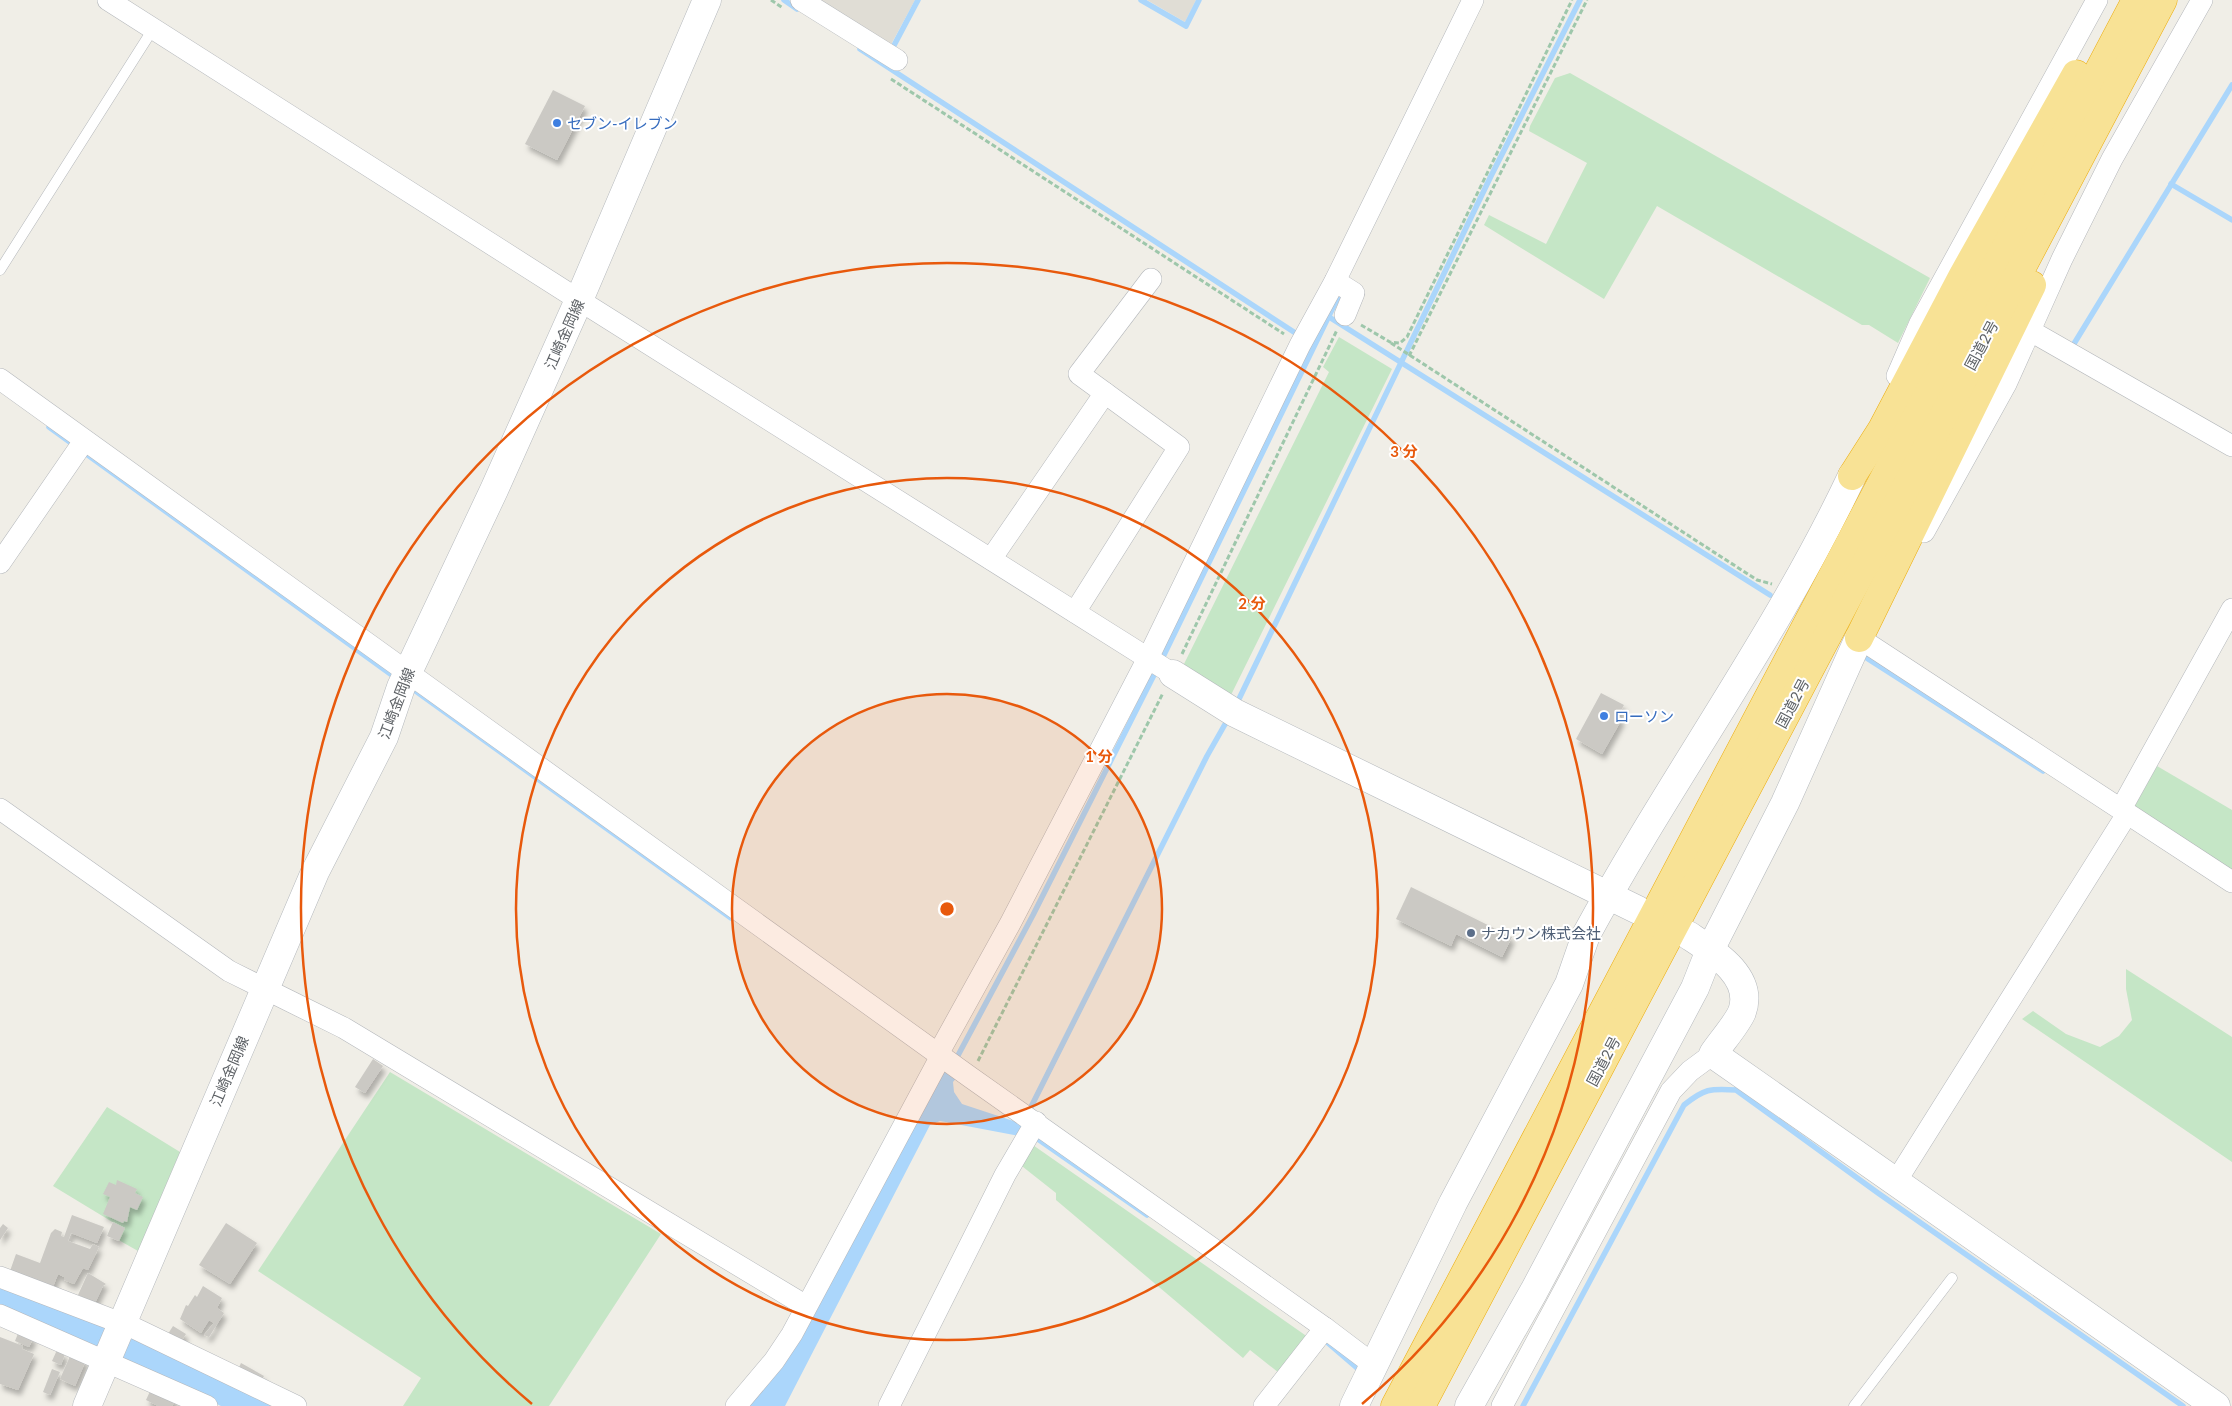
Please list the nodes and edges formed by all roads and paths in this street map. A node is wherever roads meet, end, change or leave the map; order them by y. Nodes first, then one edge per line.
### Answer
1 (108, 0) edge
2 (707, 0) edge
3 (770, 0) edge
4 (1473, 0) edge
5 (1572, 0) edge
6 (1587, 0) edge
7 (2097, 0) edge
8 (2121, 0) edge
9 (2136, 0) edge
10 (2163, 0) edge
11 (2202, 0) edge
12 (794, 5) edge
13 (153, 29) junction
14 (892, 68) joint
15 (2125, 73) junction
16 (0, 270) edge
17 (1152, 279) dead end
18 (1341, 285) junction
19 (579, 300) junction
20 (1342, 322) junction
21 (2029, 330) junction
22 (1303, 341) junction
23 (1390, 342) junction
24 (1407, 354) junction
25 (0, 379) edge
26 (1105, 393) junction
27 (80, 446) junction
28 (2232, 446) edge
29 (1852, 476) junction
30 (991, 559) junction
31 (0, 563) edge
32 (1796, 598) junction
33 (2232, 609) edge
34 (1075, 612) junction
35 (1856, 636) junction
36 (1160, 666) junction
37 (404, 679) junction
38 (0, 809) edge
39 (2124, 817) junction
40 (2232, 882) edge
41 (1610, 894) junction
42 (1638, 910) dead end
43 (1688, 935) dead end
44 (1710, 950) junction
45 (264, 988) junction
46 (1713, 1054) junction
47 (946, 1063) junction
48 (1032, 1130) junction
49 (1895, 1183) junction
50 (0, 1277) edge
51 (1952, 1278) dead end
52 (806, 1306) junction
53 (0, 1315) edge
54 (122, 1326) junction
55 (1321, 1334) junction
56 (107, 1359) junction
57 (1382, 1371) junction
58 (87, 1406) edge
59 (207, 1406) edge
60 (296, 1406) edge
61 (736, 1406) edge
62 (889, 1406) edge
63 (1264, 1406) edge
64 (1354, 1406) edge
65 (1395, 1406) edge
66 (1422, 1406) edge
67 (1469, 1406) edge
68 (1502, 1406) edge
69 (1854, 1406) edge
70 (2216, 1406) edge

1 - 13 street
2 - 19 street, 江崎金岡線
3 - 12 path
4 - 18 street
5 - 23 path
6 - 24 path
7 - 29 street
8 - 29 highway
9 - 65 highway, 国道2号
10 - 15 highway, 国道2号
11 - 21 street
12 - 14 street
13 - 16 lane
13 - 19 street
14 - 22 path
15 - 35 highway
15 - 66 highway, 国道2号
17 - 26 street
18 - 20 street
18 - 22 street
19 - 30 street
19 - 37 street, 江崎金岡線
20 - 23 path
20 - 36 path
21 - 28 street
21 - 35 street
22 - 36 street
23 - 24 path
24 - 32 path
25 - 27 street
26 - 30 street
26 - 34 street
27 - 31 street
27 - 37 street
29 - 32 street
30 - 34 street
32 - 41 street
33 - 39 street
34 - 36 street
35 - 39 street
35 - 44 street
36 - 41 street
36 - 47 path
36 - 47 street
37 - 45 street, 江崎金岡線
37 - 47 street
38 - 45 street
39 - 40 street
39 - 49 street
41 - 42 street
41 - 57 street
43 - 44 street
44 - 46 street
44 - 67 street
45 - 52 street
45 - 54 street, 江崎金岡線
46 - 49 street
46 - 68 street
47 - 48 street
47 - 52 street
48 - 55 street
48 - 62 street
49 - 70 street
50 - 54 street
51 - 69 lane
52 - 61 street
53 - 56 street
54 - 56 street, 江崎金岡線
54 - 60 street
55 - 57 street
55 - 63 street
56 - 58 street, 江崎金岡線
56 - 59 street
57 - 64 street

